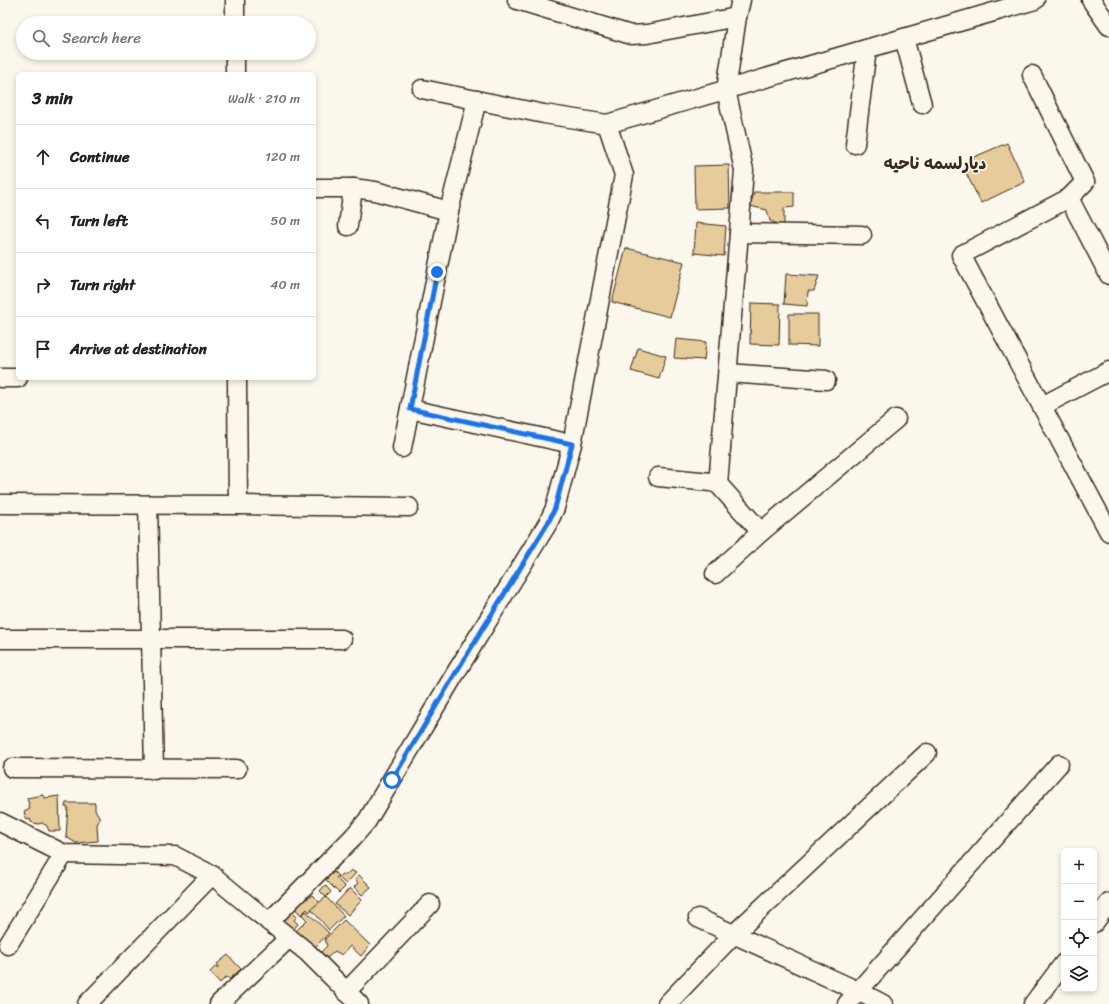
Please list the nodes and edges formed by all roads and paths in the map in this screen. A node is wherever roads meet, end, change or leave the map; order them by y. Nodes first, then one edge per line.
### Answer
1 (235, 0) edge
2 (517, 0) edge
3 (1035, 0) edge
4 (1091, 0) edge
5 (739, 8) edge
6 (235, 16) edge
7 (1109, 26) edge
8 (904, 38) junction
9 (867, 49) junction
10 (235, 60) edge
11 (236, 72) edge
12 (1032, 75) dead end
13 (422, 89) dead end
14 (726, 90) junction
15 (477, 100) junction
16 (922, 104) dead end
17 (607, 124) junction
18 (855, 144) dead end
19 (316, 188) edge
20 (353, 188) junction
21 (1069, 198) junction
22 (449, 211) junction
23 (348, 226) dead end
24 (740, 233) junction
25 (862, 235) dead end
26 (1109, 275) edge
27 (1109, 371) edge
28 (728, 373) junction
29 (0, 378) edge
30 (16, 378) edge
31 (237, 380) edge
32 (826, 380) dead end
33 (1042, 406) junction
34 (410, 409) junction
35 (896, 419) dead end
36 (572, 444) junction
37 (402, 448) dead end
38 (658, 477) dead end
39 (718, 484) junction
40 (0, 504) edge
41 (148, 504) junction
42 (238, 505) junction
43 (409, 507) dead end
44 (761, 532) junction
45 (1109, 532) edge
46 (715, 574) dead end
47 (0, 639) edge
48 (151, 639) junction
49 (342, 639) dead end
50 (927, 753) dead end
51 (1059, 764) dead end
52 (12, 768) dead end
53 (237, 769) dead end
54 (154, 770) junction
55 (0, 822) edge
56 (64, 854) junction
57 (212, 874) junction
58 (1109, 903) edge
59 (430, 904) dead end
60 (698, 918) dead end
61 (1096, 920) edge
62 (269, 922) junction
63 (734, 934) junction
64 (289, 938) junction
65 (8, 945) dead end
66 (1061, 967) edge
67 (852, 997) edge
68 (353, 998) edge
69 (87, 1004) edge
70 (219, 1004) edge
71 (667, 1004) edge
72 (883, 1004) edge
73 (1033, 1004) edge

1 - 6 street
2 - 5 street
3 - 8 street
4 - 7 street
5 - 14 street
8 - 9 street
8 - 16 street
9 - 14 street
9 - 18 street
10 - 11 street
12 - 21 street
13 - 15 street
14 - 17 street
14 - 24 street
15 - 17 street
15 - 22 street
17 - 36 street
19 - 20 street
20 - 22 street
20 - 23 street
21 - 26 street
21 - 33 street
22 - 34 street
24 - 25 street
24 - 28 street
27 - 33 street
28 - 32 street
28 - 39 street
29 - 30 street
31 - 42 street
33 - 45 street
34 - 36 street
34 - 37 street
35 - 44 street
36 - 62 street
38 - 39 street
39 - 44 street
40 - 41 street
41 - 42 street
41 - 48 street
42 - 43 street
44 - 46 street
47 - 48 street
48 - 49 street
48 - 54 street
50 - 63 street
51 - 67 street
52 - 54 street
53 - 54 street
55 - 56 street
56 - 57 street
56 - 65 street
57 - 62 street
57 - 69 street
58 - 61 street
59 - 68 street
60 - 63 street
62 - 64 street
63 - 67 street
63 - 71 street
64 - 68 street
64 - 70 street
66 - 73 street
67 - 72 street

